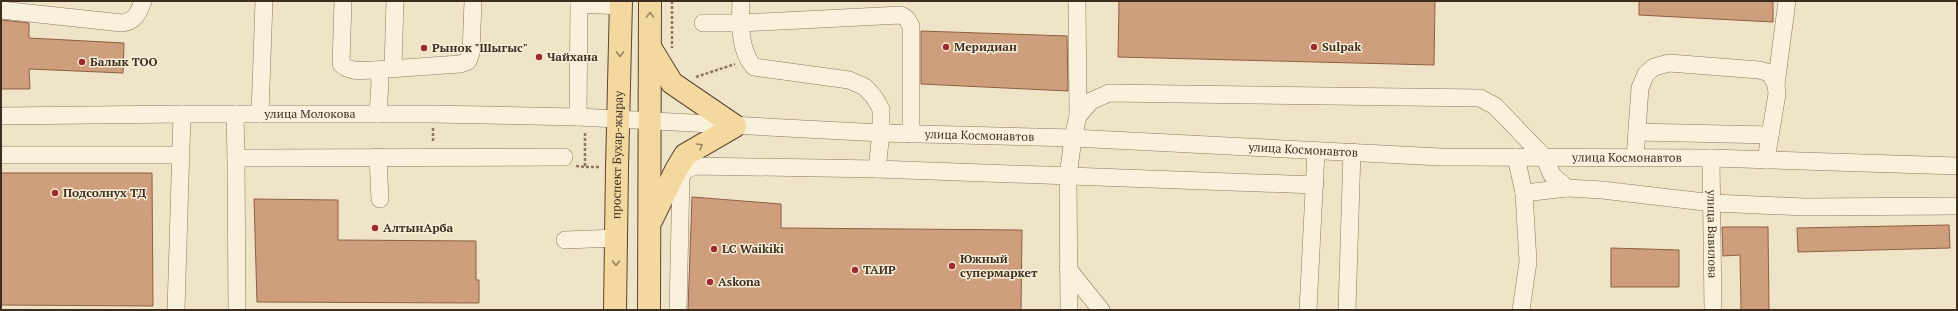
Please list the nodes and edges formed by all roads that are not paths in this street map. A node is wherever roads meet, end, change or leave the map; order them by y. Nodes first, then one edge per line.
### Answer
1 (143, 1) edge
2 (264, 1) edge
3 (343, 1) edge
4 (395, 1) edge
5 (473, 1) edge
6 (650, 1) edge
7 (741, 1) edge
8 (1077, 1) edge
9 (1787, 1) edge
10 (579, 2) edge
11 (621, 4) edge
12 (1, 10) edge
13 (703, 23) dead end
14 (740, 23) junction
15 (650, 47) junction
16 (393, 68) junction
17 (374, 70) junction
18 (1776, 85) junction
19 (182, 114) junction
20 (235, 114) junction
21 (260, 114) junction
22 (378, 114) junction
23 (1, 116) edge
24 (1078, 116) junction
25 (578, 117) junction
26 (618, 119) junction
27 (650, 120) junction
28 (735, 126) junction
29 (1637, 132) junction
30 (881, 133) junction
31 (911, 134) junction
32 (1770, 136) junction
33 (1073, 138) junction
34 (1316, 151) junction
35 (1352, 152) junction
36 (1, 155) edge
37 (181, 155) junction
38 (378, 157) junction
39 (564, 157) dead end
40 (1516, 157) junction
41 (236, 158) junction
42 (1544, 158) junction
43 (1635, 158) junction
44 (1711, 158) junction
45 (1766, 160) junction
46 (1957, 166) edge
47 (877, 169) junction
48 (1068, 176) junction
49 (1315, 185) junction
50 (1567, 188) junction
51 (1524, 193) junction
52 (380, 199) dead end
53 (1713, 203) junction
54 (1957, 206) edge
55 (650, 224) junction
56 (617, 238) junction
57 (565, 240) dead end
58 (1068, 268) junction
59 (176, 310) edge
60 (237, 310) edge
61 (615, 310) edge
62 (649, 310) edge
63 (678, 310) edge
64 (1069, 310) edge
65 (1101, 310) edge
66 (1308, 310) edge
67 (1347, 310) edge
68 (1521, 310) edge
69 (1713, 310) edge

1 - 12 street
2 - 21 street
3 - 17 street
4 - 16 street
5 - 16 street
15 -> 6 main road
7 - 14 street
8 - 24 street
9 - 18 street
10 - 11 street
10 - 25 street
11 -> 26 main road, проспект Бухар-жырау
13 - 14 street
14 - 30 street
14 - 31 street
15 - 27 main road
15 - 28 main road
16 - 17 street
17 - 22 street
18 - 29 street
18 - 32 street
19 - 20 street, улица Молокова
19 - 23 street, улица Молокова
19 - 37 street
20 - 21 street, улица Молокова
20 - 41 street
21 - 22 street, улица Молокова
22 - 25 street, улица Молокова
24 - 33 street
24 - 42 street
25 - 26 street, улица Молокова
26 - 27 street, улица Молокова
26 - 56 main road, проспект Бухар-жырау
27 - 28 street, улица Космонавтов
27 - 55 main road
28 - 30 street, улица Космонавтов
55 -> 28 main road
29 - 32 street
29 - 43 street
30 - 31 street, улица Космонавтов
30 - 47 street
31 - 33 street, улица Космонавтов
32 - 45 street
33 - 34 street, улица Космонавтов
33 - 48 street
34 - 35 street, улица Космонавтов
34 - 49 street
35 - 40 street, улица Космонавтов
35 - 67 street
36 - 37 street
37 - 59 street
38 - 39 street
38 - 41 street
38 - 52 street
40 - 42 street, улица Космонавтов
40 - 51 street
41 - 60 street
42 - 43 street, улица Космонавтов
42 - 50 street
43 - 44 street, улица Космонавтов
44 - 45 street, улица Космонавтов
44 - 53 street, улица Вавилова
45 - 46 street, улица Космонавтов
47 - 48 street
47 - 63 street
48 - 49 street
48 - 58 street
49 - 66 street
50 - 51 street
50 - 53 street
51 - 68 street
53 - 54 street
53 - 69 street, улица Вавилова
55 - 62 main road
56 - 57 street
56 -> 61 main road, проспект Бухар-жырау
58 - 64 street
58 - 65 street

